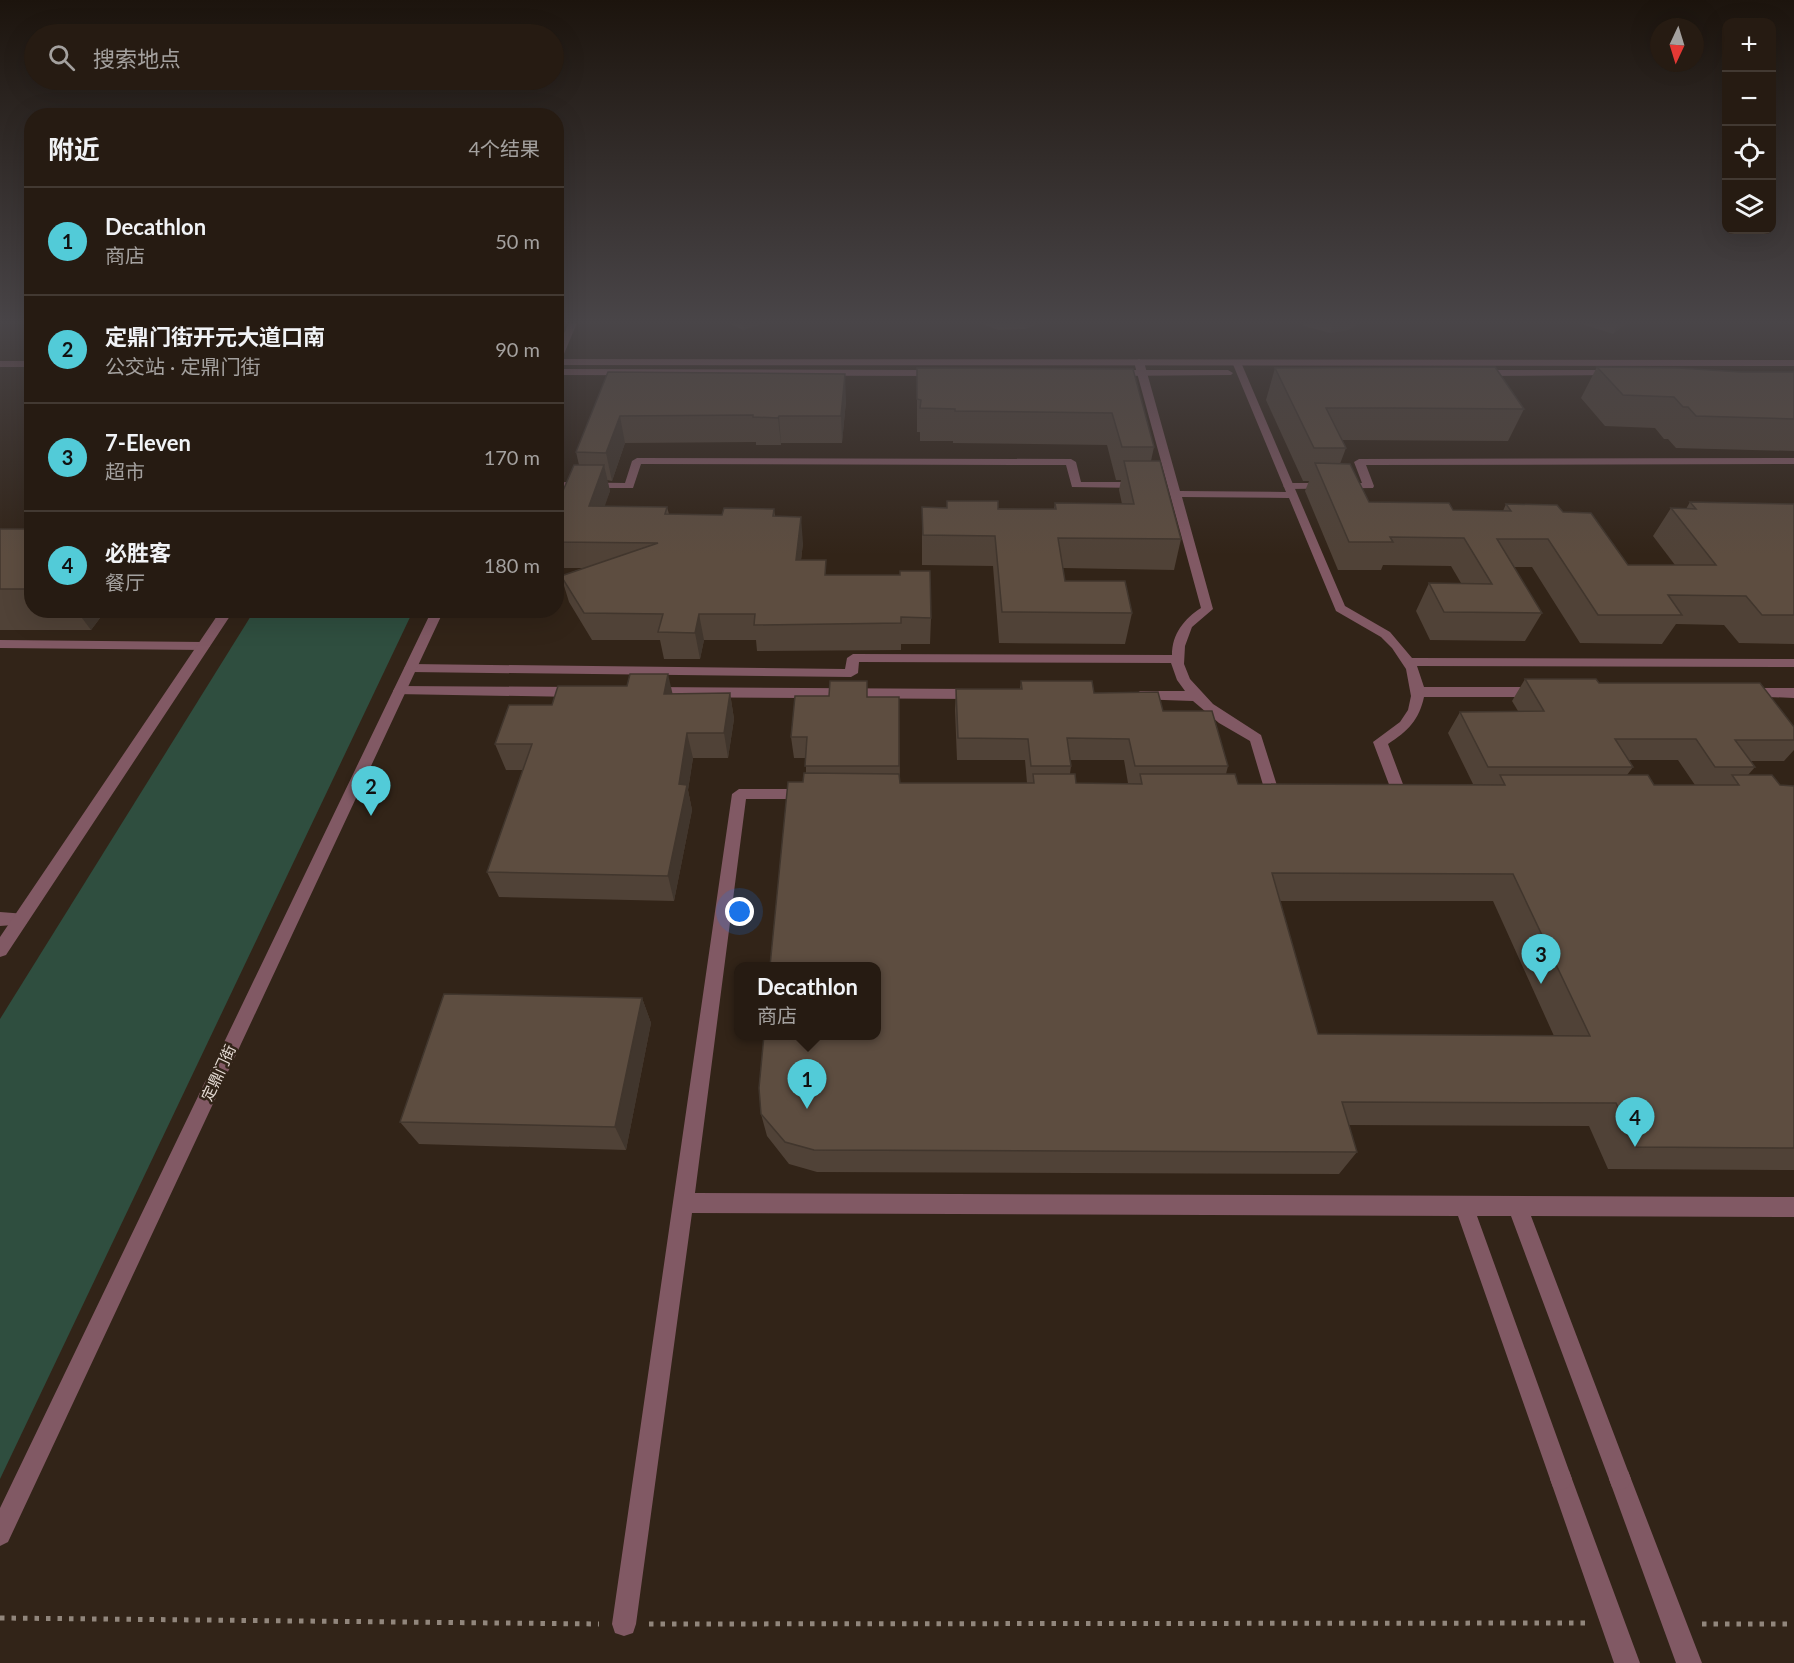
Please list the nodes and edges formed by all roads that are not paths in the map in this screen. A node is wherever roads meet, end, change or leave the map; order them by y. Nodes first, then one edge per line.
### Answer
1 (1147, 401) edge
2 (1253, 401) edge
3 (1794, 461) edge
4 (564, 485) edge
5 (1165, 487) junction
6 (1290, 490) junction
7 (223, 618) edge
8 (434, 618) edge
9 (0, 644) edge
10 (204, 646) junction
11 (1179, 659) junction
12 (1409, 662) junction
13 (1794, 663) edge
14 (411, 668) junction
15 (400, 691) junction
16 (590, 692) edge
17 (638, 692) edge
18 (1418, 692) junction
19 (1547, 692) edge
20 (1735, 693) edge
21 (1794, 693) edge
22 (994, 694) edge
23 (1124, 696) edge
24 (1194, 696) junction
25 (822, 794) edge
26 (1273, 795) edge
27 (1377, 795) edge
28 (0, 919) edge
29 (20, 920) junction
30 (0, 950) edge
31 (684, 1203) junction
32 (1464, 1206) junction
33 (1517, 1206) junction
34 (1794, 1207) edge
35 (0, 1534) edge
36 (624, 1624) road end
37 (1626, 1663) edge
38 (1689, 1663) edge

1 - 5 street
2 - 6 street
3 - 6 street
4 - 5 street
5 - 6 street
5 - 11 street
6 - 12 street
7 - 10 street
8 - 14 street, 定鼎门街
9 - 10 street
10 - 29 street
11 - 14 street
11 - 24 street
12 - 13 street
12 - 18 street
14 - 15 street, 定鼎门街
15 - 16 street
15 - 35 street, 定鼎门街
17 - 22 street
18 - 19 street
18 - 27 street
20 - 21 street
23 - 24 street
24 - 26 street
25 - 31 street
28 - 29 street
29 - 30 street
31 - 32 street
31 - 36 street
32 - 33 street
32 - 37 street
33 - 34 street
33 - 38 street

